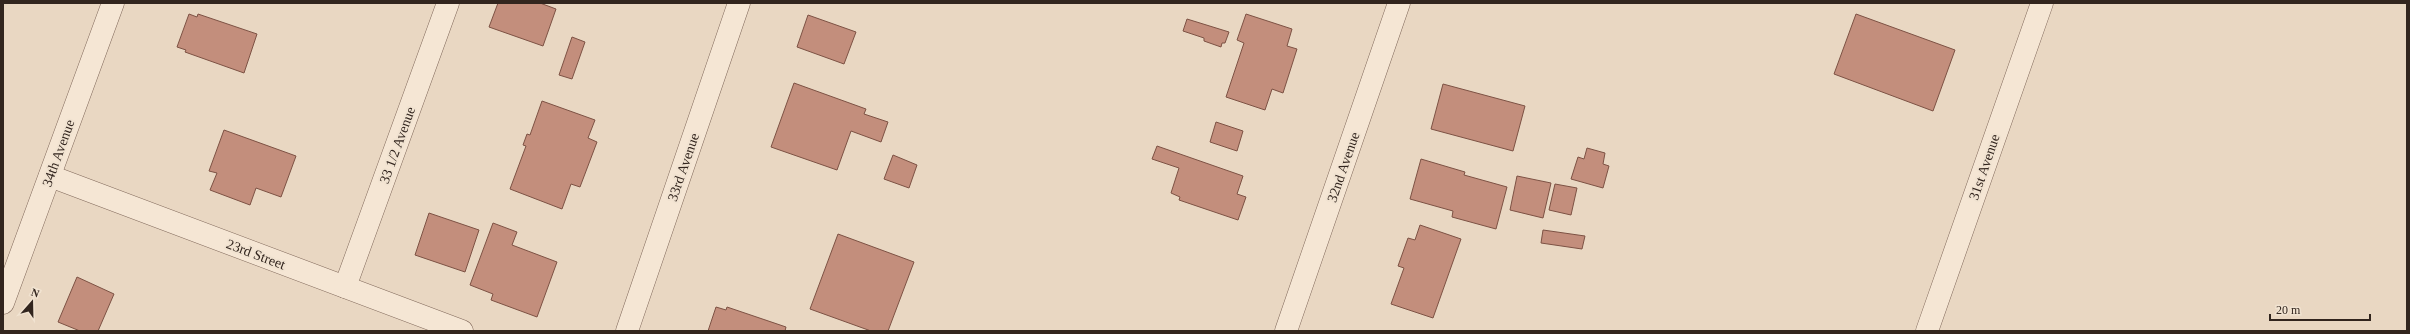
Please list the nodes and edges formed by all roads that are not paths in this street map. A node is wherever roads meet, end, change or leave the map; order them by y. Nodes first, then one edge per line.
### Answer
1 (113, 3) edge
2 (448, 3) edge
3 (739, 3) edge
4 (1399, 3) edge
5 (2042, 3) edge
6 (50, 176) junction
7 (345, 287) junction
8 (3, 303) edge
9 (462, 331) edge
10 (627, 331) edge
11 (1286, 331) edge
12 (1927, 331) edge

1 - 6 street, 34th Avenue
2 - 7 street, 33 1/2 Avenue
3 - 10 street, 33rd Avenue
4 - 11 street, 32nd Avenue
5 - 12 street, 31st Avenue
6 - 7 street, 23rd Street
6 - 8 street, 34th Avenue
7 - 9 street, 23rd Street

